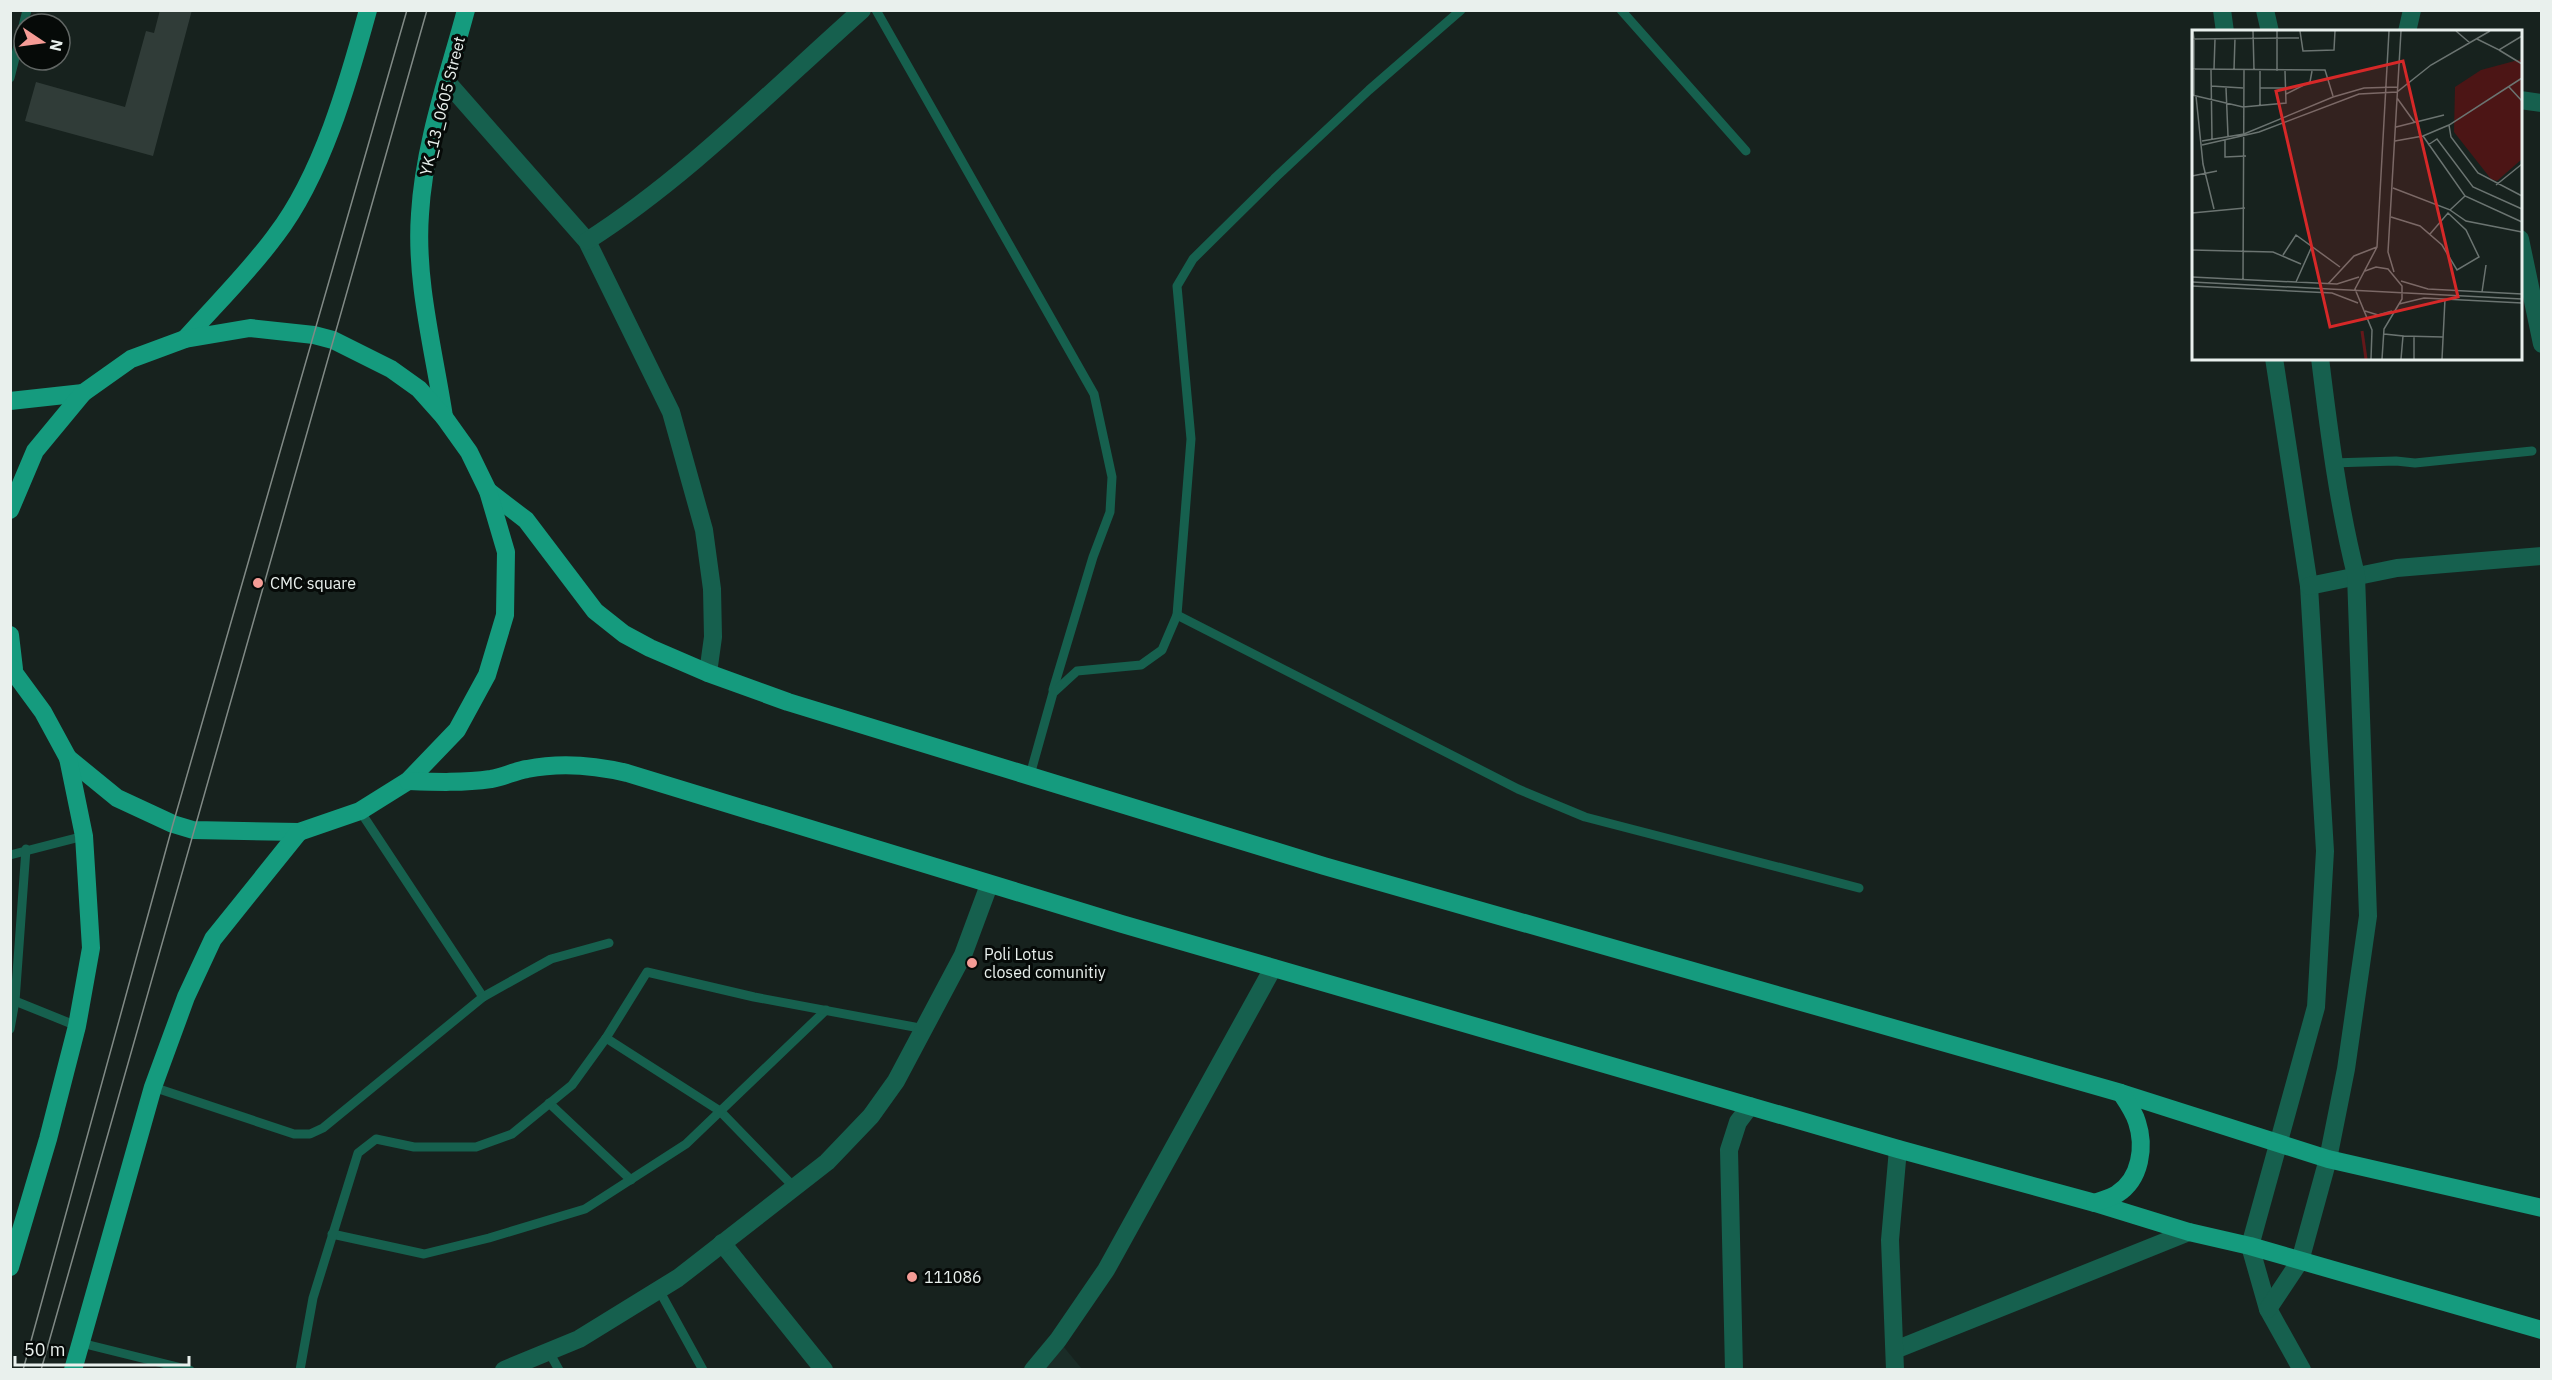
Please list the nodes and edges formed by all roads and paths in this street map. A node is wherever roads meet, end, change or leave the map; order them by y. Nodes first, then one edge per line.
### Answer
1 (368, 10) edge
2 (466, 10) edge
3 (862, 10) edge
4 (876, 10) edge
5 (1461, 10) edge
6 (1621, 10) edge
7 (2222, 10) edge
8 (2265, 10) edge
9 (2412, 10) edge
10 (2225, 30) edge
11 (2270, 30) edge
12 (2407, 30) edge
13 (447, 82) junction
14 (2522, 100) edge
15 (2541, 103) edge
16 (1746, 151) dead end
17 (587, 241) junction
18 (2522, 249) edge
19 (185, 339) junction
20 (2541, 344) edge
21 (2274, 360) edge
22 (2320, 360) edge
23 (83, 393) junction
24 (10, 401) edge
25 (444, 417) junction
26 (2532, 451) dead end
27 (2332, 463) junction
28 (488, 491) junction
29 (10, 510) edge
30 (2541, 556) edge
31 (2356, 575) junction
32 (2309, 586) junction
33 (1177, 615) junction
34 (10, 635) edge
35 (12, 668) edge
36 (708, 673) junction
37 (1053, 693) junction
38 (68, 758) junction
39 (1030, 775) junction
40 (408, 781) junction
41 (360, 811) junction
42 (299, 832) junction
43 (84, 836) junction
44 (26, 849) junction
45 (10, 855) edge
46 (989, 885) junction
47 (1858, 888) dead end
48 (609, 943) dead end
49 (1273, 968) junction
50 (483, 997) junction
51 (13, 1000) edge
52 (826, 1010) junction
53 (77, 1026) junction
54 (10, 1029) edge
55 (926, 1029) junction
56 (606, 1038) junction
57 (153, 1087) junction
58 (2121, 1093) junction
59 (549, 1103) junction
60 (1750, 1107) junction
61 (720, 1112) junction
62 (2278, 1143) junction
63 (1898, 1149) junction
64 (2328, 1159) junction
65 (630, 1180) junction
66 (794, 1187) junction
67 (2095, 1203) junction
68 (2541, 1208) edge
69 (2189, 1232) junction
70 (332, 1234) junction
71 (14, 1239) edge
72 (722, 1243) junction
73 (2250, 1246) junction
74 (2300, 1261) junction
75 (10, 1267) edge
76 (659, 1290) junction
77 (2268, 1309) junction
78 (2541, 1330) edge
79 (81, 1343) junction
80 (1895, 1350) junction
81 (549, 1352) junction
82 (74, 1370) edge
83 (190, 1370) edge
84 (300, 1370) edge
85 (504, 1370) edge
86 (559, 1370) edge
87 (703, 1370) edge
88 (824, 1370) edge
89 (1033, 1370) edge
90 (1734, 1370) edge
91 (1896, 1370) edge
92 (2302, 1370) edge

1 - 19 main road
2 - 13 main road, YK_13_0605 Street
3 - 17 street
4 - 37 lane
5 - 33 lane
6 - 16 lane
7 - 10 street
8 - 11 street
9 - 12 street
13 - 17 street
13 - 25 main road, YK_13_0605 Street
14 - 15 street
17 - 36 street
18 - 20 street
19 - 23 main road
19 - 25 main road
21 - 32 street
22 - 27 street
23 - 24 main road
23 - 29 main road
25 - 28 main road
26 - 27 lane
27 - 31 street
28 - 36 main road
28 - 40 main road
30 - 31 street
31 - 32 street
31 - 64 street
32 - 62 street
33 - 37 lane
33 - 47 lane
34 - 35 main road
35 - 38 main road
36 - 39 main road
37 - 39 lane
38 - 42 main road
38 - 43 main road
39 - 58 main road
40 - 41 main road
40 - 46 main road
41 - 42 main road
41 - 50 lane
42 - 57 main road
43 - 44 lane
43 - 53 main road
44 - 45 lane
44 - 51 lane
46 - 49 main road
46 - 55 street
48 - 50 lane
49 - 60 main road
49 - 89 street
50 - 57 lane
51 - 53 lane
51 - 54 lane
52 - 55 lane
52 - 56 lane
52 - 61 lane
53 - 71 main road
55 - 66 street
56 - 59 lane
56 - 61 lane
57 - 79 main road
58 - 62 main road
58 - 67 main road
59 - 65 lane
59 - 70 lane
60 - 63 main road
60 - 90 street
61 - 65 lane
61 - 66 lane
62 - 64 main road
62 - 73 street
63 - 67 main road
63 - 80 street
64 - 68 main road
64 - 74 street
65 - 70 lane
66 - 72 street
67 - 69 main road
69 - 73 main road
69 - 80 street
70 - 84 lane
71 - 75 main road
72 - 76 street
72 - 88 street
73 - 74 main road
73 - 77 street
74 - 77 street
74 - 78 main road
76 - 81 street
76 - 87 lane
77 - 92 street
79 - 82 main road
79 - 83 lane
80 - 91 street
81 - 85 street
81 - 86 lane

